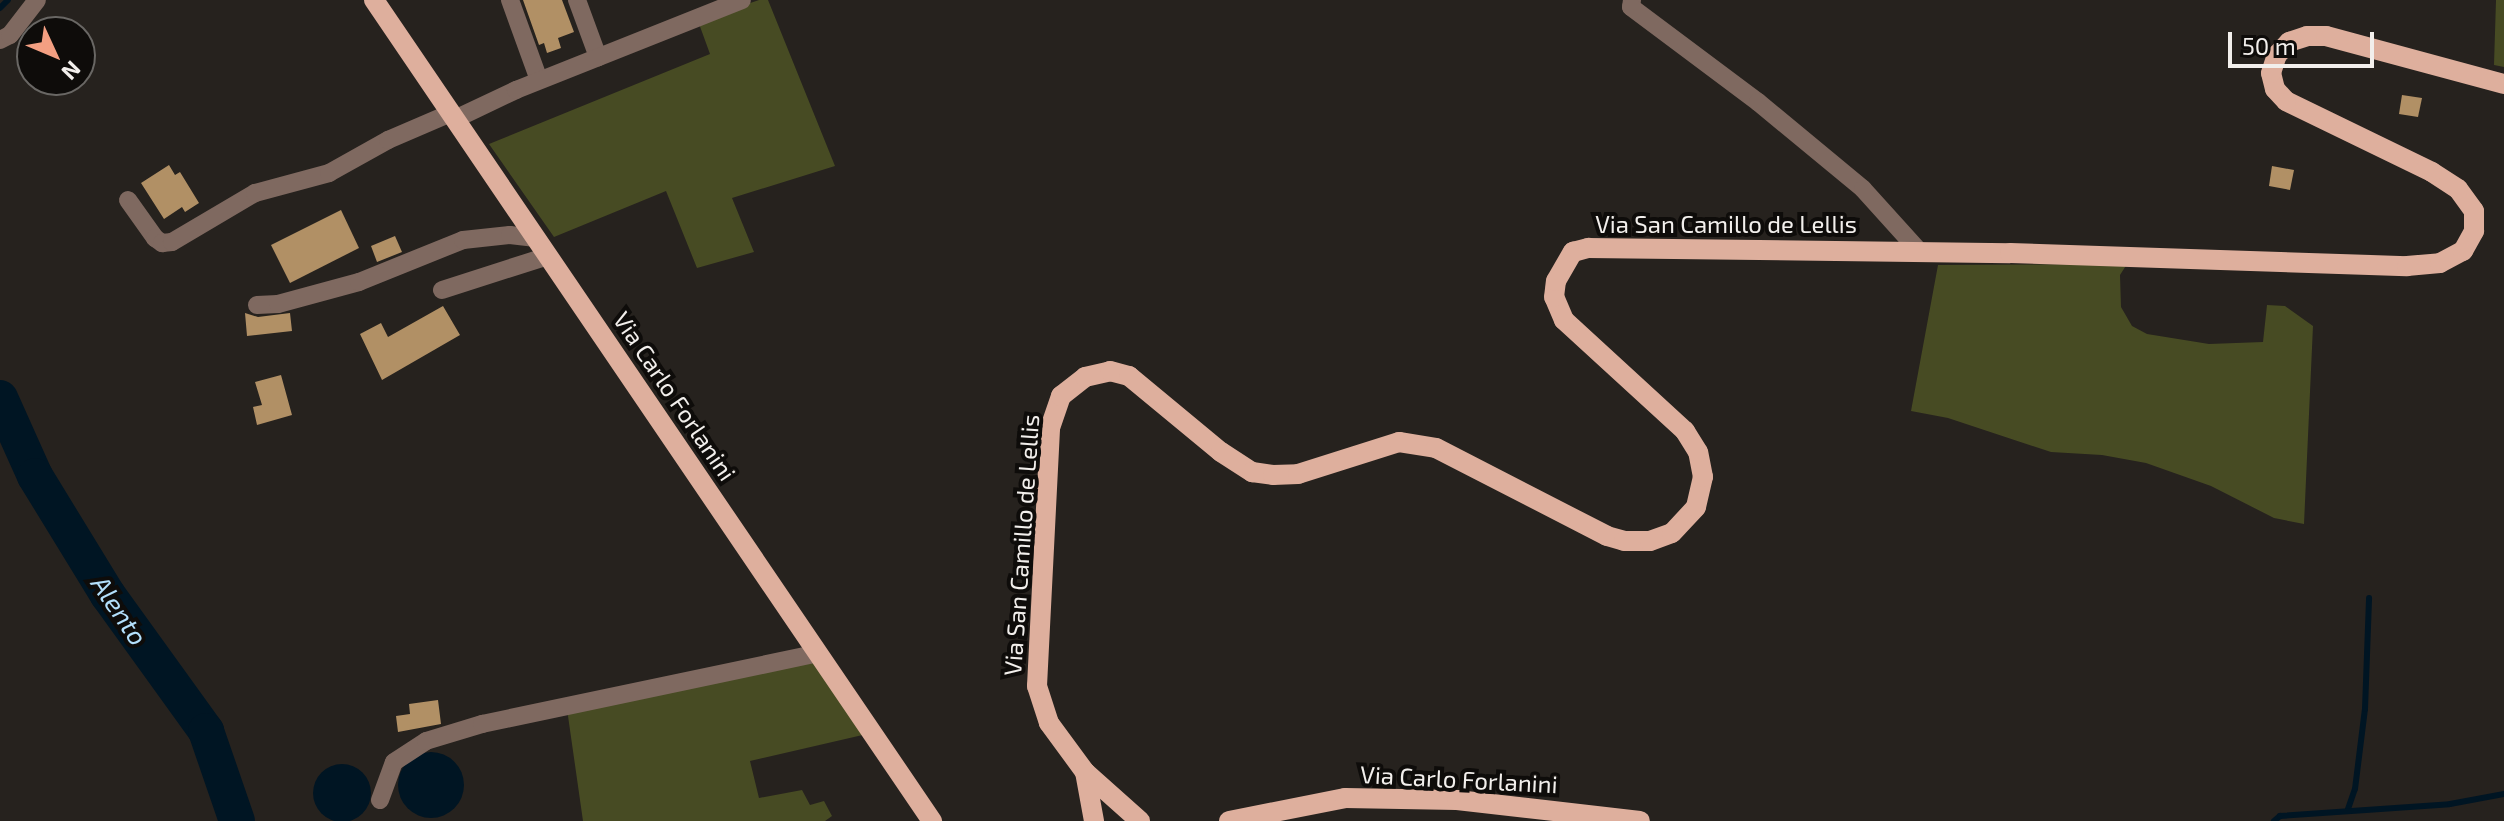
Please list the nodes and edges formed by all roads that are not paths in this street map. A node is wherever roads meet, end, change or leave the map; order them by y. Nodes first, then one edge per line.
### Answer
1 (37, 0) edge
2 (374, 0) edge
3 (510, 0) edge
4 (577, 0) edge
5 (742, 0) edge
6 (1632, 0) edge
7 (0, 40) edge
8 (598, 57) junction
9 (539, 80) junction
10 (2504, 84) edge
11 (453, 116) junction
12 (128, 200) dead end
13 (536, 238) junction
14 (1920, 252) junction
15 (548, 256) junction
16 (442, 290) dead end
17 (257, 305) dead end
18 (818, 653) junction
19 (1085, 772) junction
20 (380, 800) dead end
21 (932, 821) edge
22 (1094, 821) edge
23 (1140, 821) edge
24 (1229, 821) edge
25 (1640, 821) edge

1 - 7 lane
2 - 11 main road, Via Carlo Forlanini
3 - 9 lane
4 - 8 lane
5 - 8 lane
6 - 14 lane
8 - 9 lane
9 - 11 lane
10 - 14 main road, Via San Camillo de Lellis
11 - 12 lane
11 - 13 main road, Via Carlo Forlanini
13 - 15 main road, Via Carlo Forlanini
13 - 17 lane
14 - 19 main road, Via San Camillo de Lellis
15 - 16 lane
15 - 18 main road, Via Carlo Forlanini
18 - 20 lane
18 - 21 main road, Via Carlo Forlanini
19 - 22 main road, Via San Camillo de Lellis
19 - 23 main road, Via San Camillo de Lellis
24 - 25 main road, Via Carlo Forlanini

